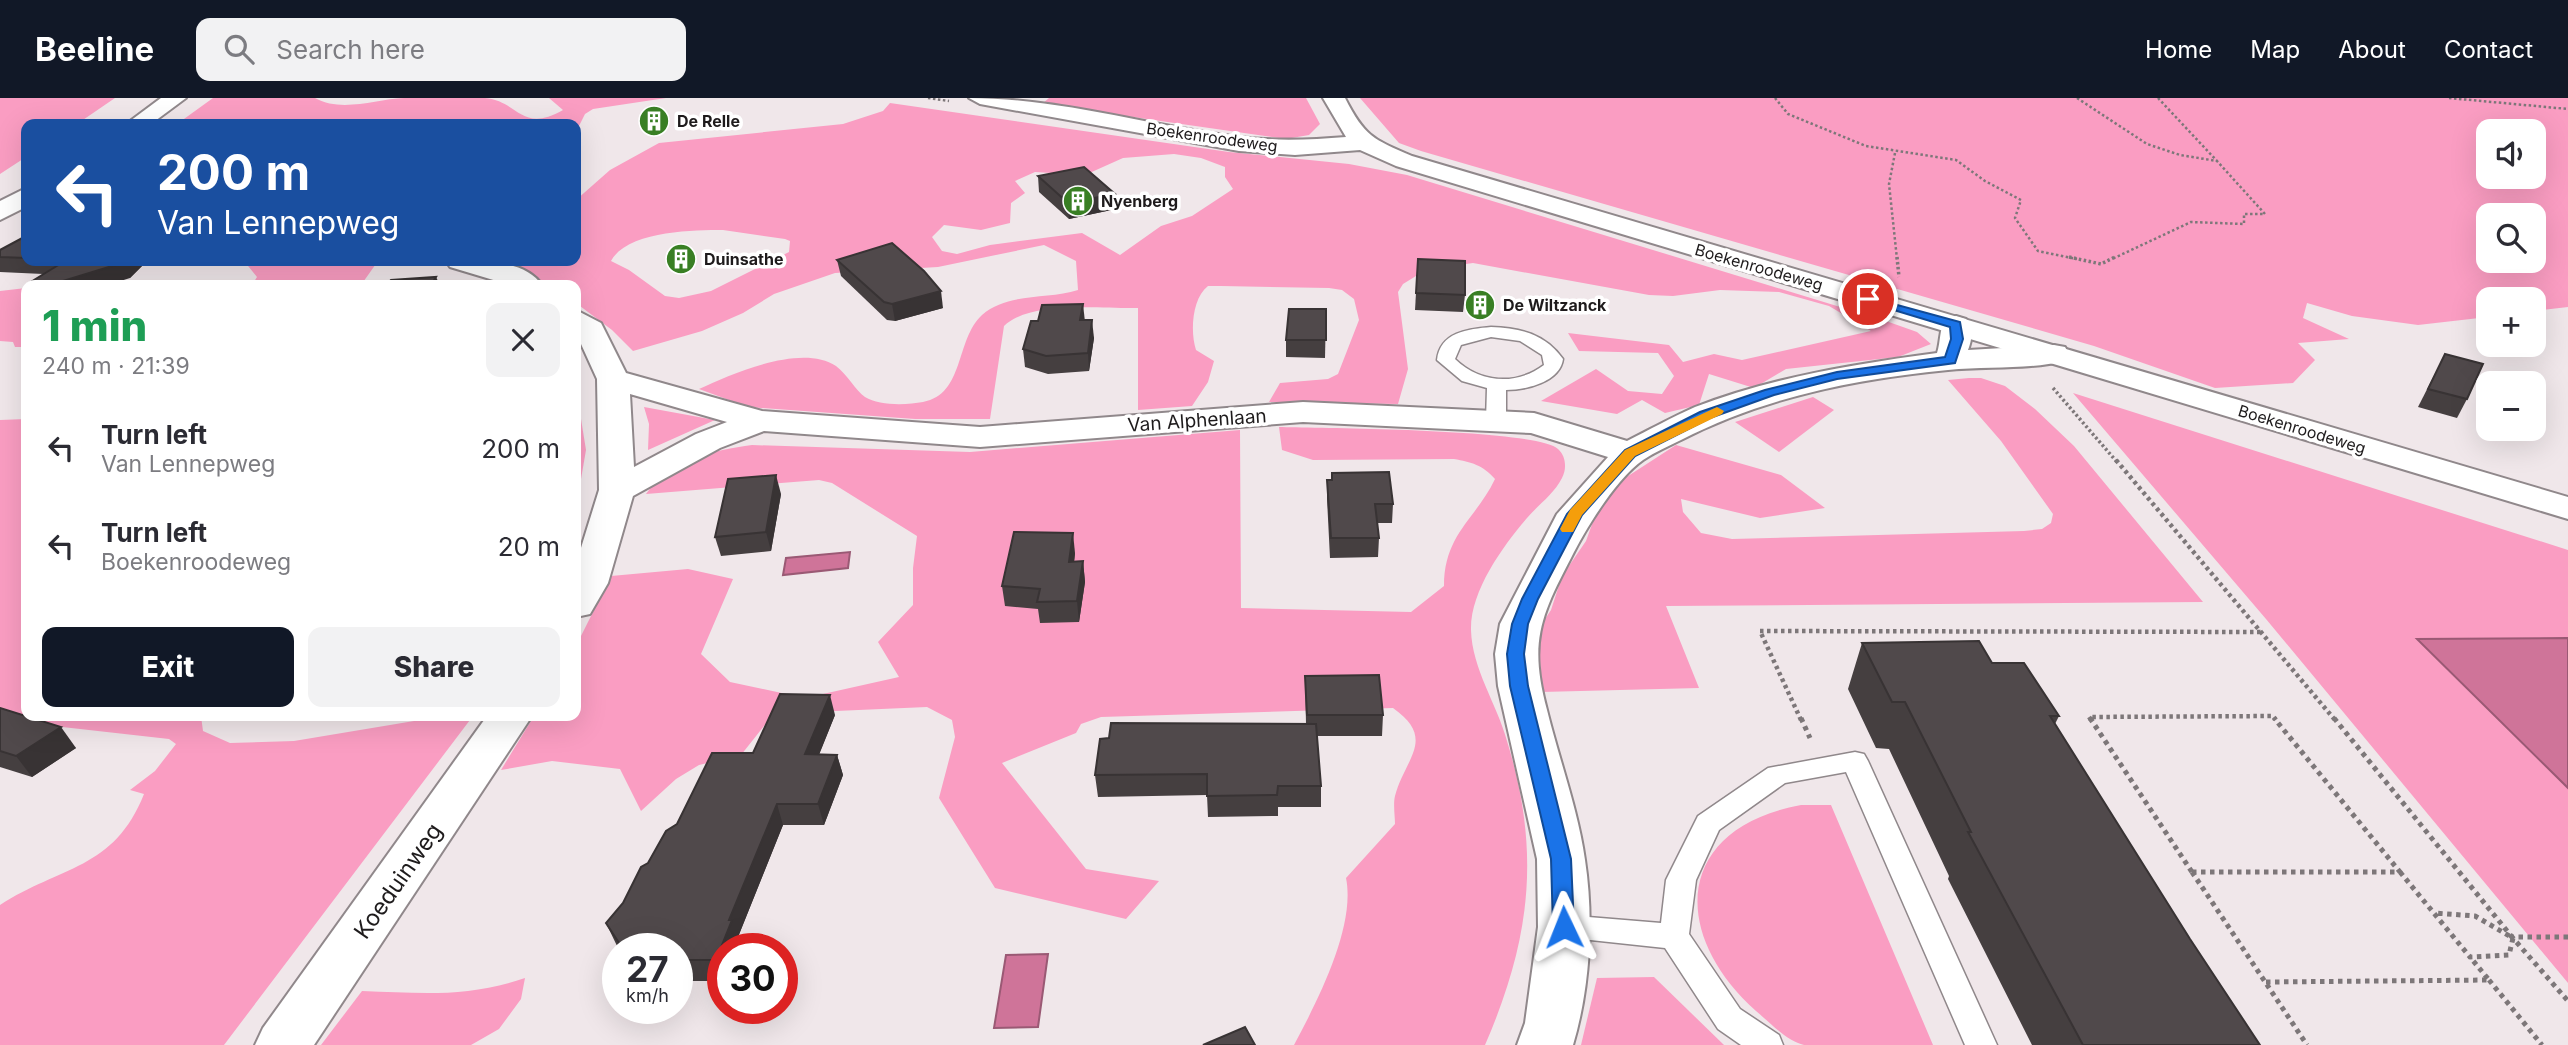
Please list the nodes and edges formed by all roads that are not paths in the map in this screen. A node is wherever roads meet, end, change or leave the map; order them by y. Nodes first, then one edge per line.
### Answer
1 (176, 98) edge
2 (980, 98) edge
3 (1334, 98) edge
4 (144, 119) edge
5 (1363, 143) junction
6 (21, 198) edge
7 (0, 212) edge
8 (477, 266) edge
9 (521, 280) edge
10 (581, 323) edge
11 (1953, 342) junction
12 (613, 379) junction
13 (1497, 384) junction
14 (760, 421) junction
15 (1496, 421) junction
16 (1630, 453) junction
17 (617, 490) junction
18 (2568, 508) edge
19 (581, 597) edge
20 (507, 721) edge
21 (1564, 927) junction
22 (1674, 936) junction
23 (283, 1045) edge
24 (1545, 1045) edge
25 (1767, 1045) edge
26 (1980, 1045) edge

1 - 4 street
2 - 5 street, Boekenroodeweg
3 - 5 street
5 - 11 street, Boekenroodeweg
6 - 7 street
8 - 9 street
10 - 12 street
11 - 16 street
11 - 18 street, Boekenroodeweg
12 - 14 street, Van Alphenlaan
12 - 17 street
13 - 13 lane
13 - 15 lane
14 - 15 street, Van Alphenlaan
14 - 17 street, Van Alphenlaan
15 - 16 street, Van Alphenlaan
16 - 21 street
17 - 19 street
20 - 23 street, Koeduinweg
21 - 22 lane
21 - 24 street
22 - 25 lane
22 - 26 lane

